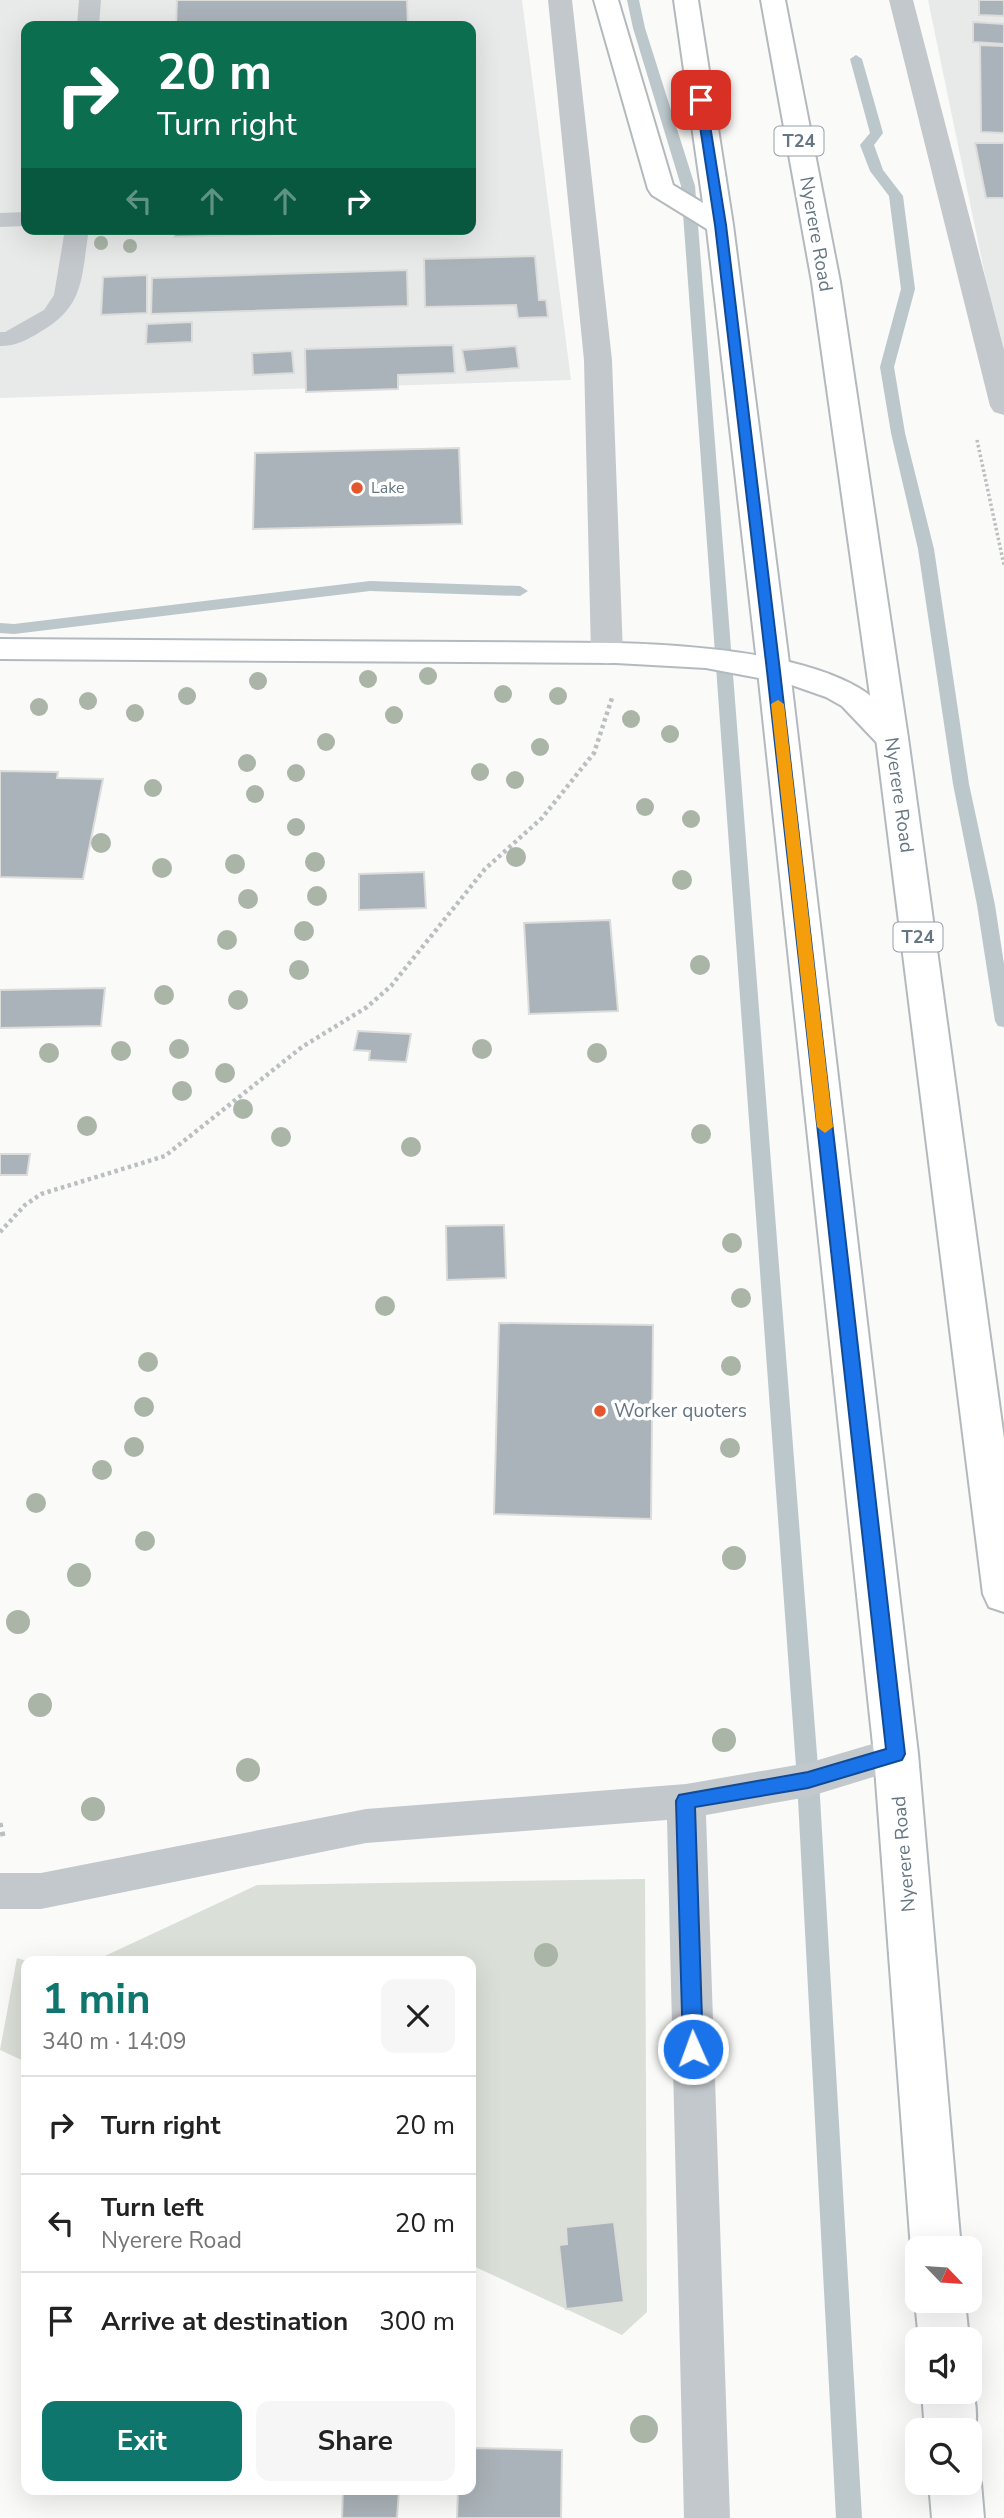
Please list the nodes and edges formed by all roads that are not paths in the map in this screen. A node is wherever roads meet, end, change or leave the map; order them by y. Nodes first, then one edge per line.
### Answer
1 (90, 0) edge
2 (560, 0) edge
3 (606, 0) edge
4 (686, 0) edge
5 (773, 0) edge
6 (901, 0) edge
7 (88, 21) edge
8 (21, 219) edge
9 (0, 220) edge
10 (720, 225) junction
11 (76, 235) edge
12 (0, 339) edge
13 (1004, 406) edge
14 (0, 649) edge
15 (617, 654) junction
16 (774, 671) junction
17 (892, 738) junction
18 (1004, 1594) edge
19 (895, 1754) junction
20 (686, 1801) junction
21 (0, 1891) edge
22 (935, 2236) edge
23 (956, 2495) edge
24 (707, 2518) edge
25 (958, 2518) edge

1 - 7 lane
2 - 15 street
3 - 10 main road
4 - 10 main road, Nyerere Road
5 - 17 main road, Nyerere Road / T24
6 - 13 street
8 - 9 lane
10 - 16 main road, Nyerere Road
11 - 12 lane
14 - 15 main road
15 - 16 main road
16 - 17 main road
16 - 19 main road, Nyerere Road
17 - 18 main road, Nyerere Road / T24
19 - 20 lane
19 - 22 main road, Nyerere Road
20 - 21 lane
20 - 24 lane
23 - 25 main road

